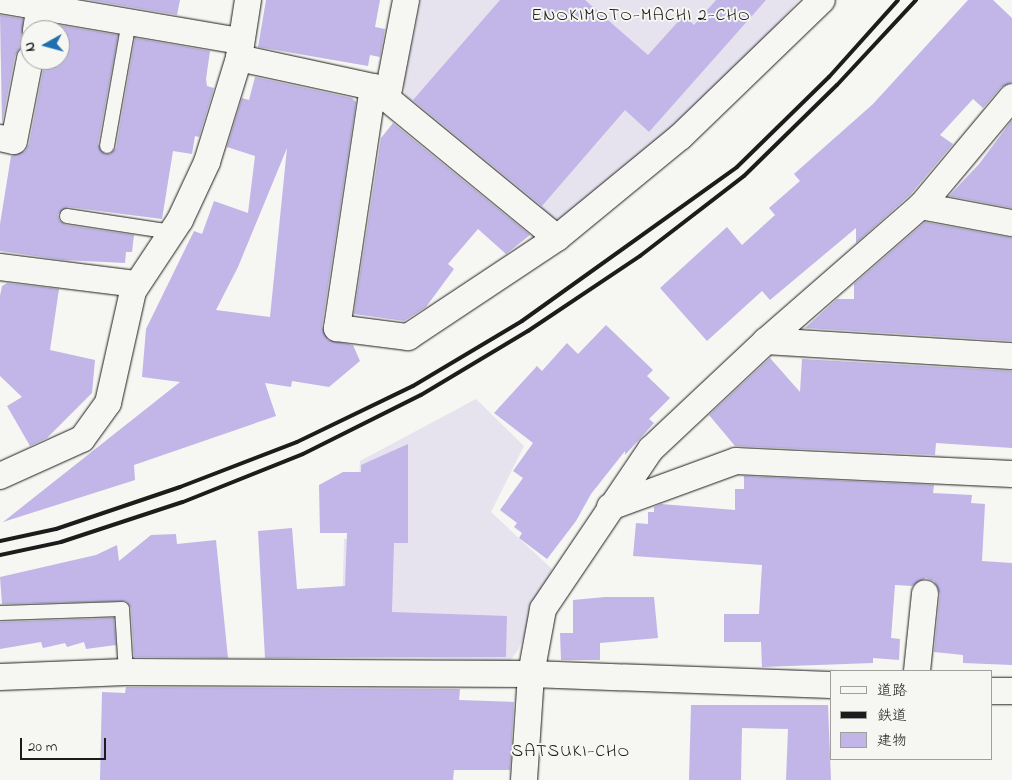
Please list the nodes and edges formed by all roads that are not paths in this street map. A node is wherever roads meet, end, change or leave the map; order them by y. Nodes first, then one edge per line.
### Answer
1 (0, 0) edge
2 (248, 0) edge
3 (406, 0) edge
4 (822, 0) edge
5 (130, 11) edge
6 (39, 12) edge
7 (240, 49) junction
8 (28, 70) edge
9 (380, 93) junction
10 (1012, 97) edge
11 (0, 138) edge
12 (107, 146) dead end
13 (921, 206) junction
14 (67, 216) dead end
15 (1012, 223) edge
16 (172, 232) junction
17 (557, 238) junction
18 (0, 266) edge
19 (137, 284) junction
20 (766, 341) junction
21 (1012, 356) edge
22 (1012, 474) edge
23 (0, 476) edge
24 (610, 507) junction
25 (925, 592) dead end
26 (0, 613) edge
27 (917, 670) edge
28 (126, 672) junction
29 (532, 674) junction
30 (0, 677) edge
31 (830, 685) edge
32 (992, 691) edge
33 (1012, 692) edge
34 (524, 780) edge

1 - 6 street
2 - 7 street
3 - 9 street
4 - 17 street
5 - 6 street
5 - 7 street
5 - 12 lane
7 - 9 street
7 - 16 street
8 - 11 street
9 - 17 street
9 - 17 street
10 - 13 street
13 - 15 street
13 - 20 street
14 - 16 lane
16 - 19 street
18 - 19 street
19 - 23 street
20 - 21 street
20 - 24 street
22 - 24 street
24 - 29 street
25 - 27 street
26 - 28 lane
28 - 29 street
28 - 30 street
29 - 31 street
29 - 34 street
32 - 33 street

